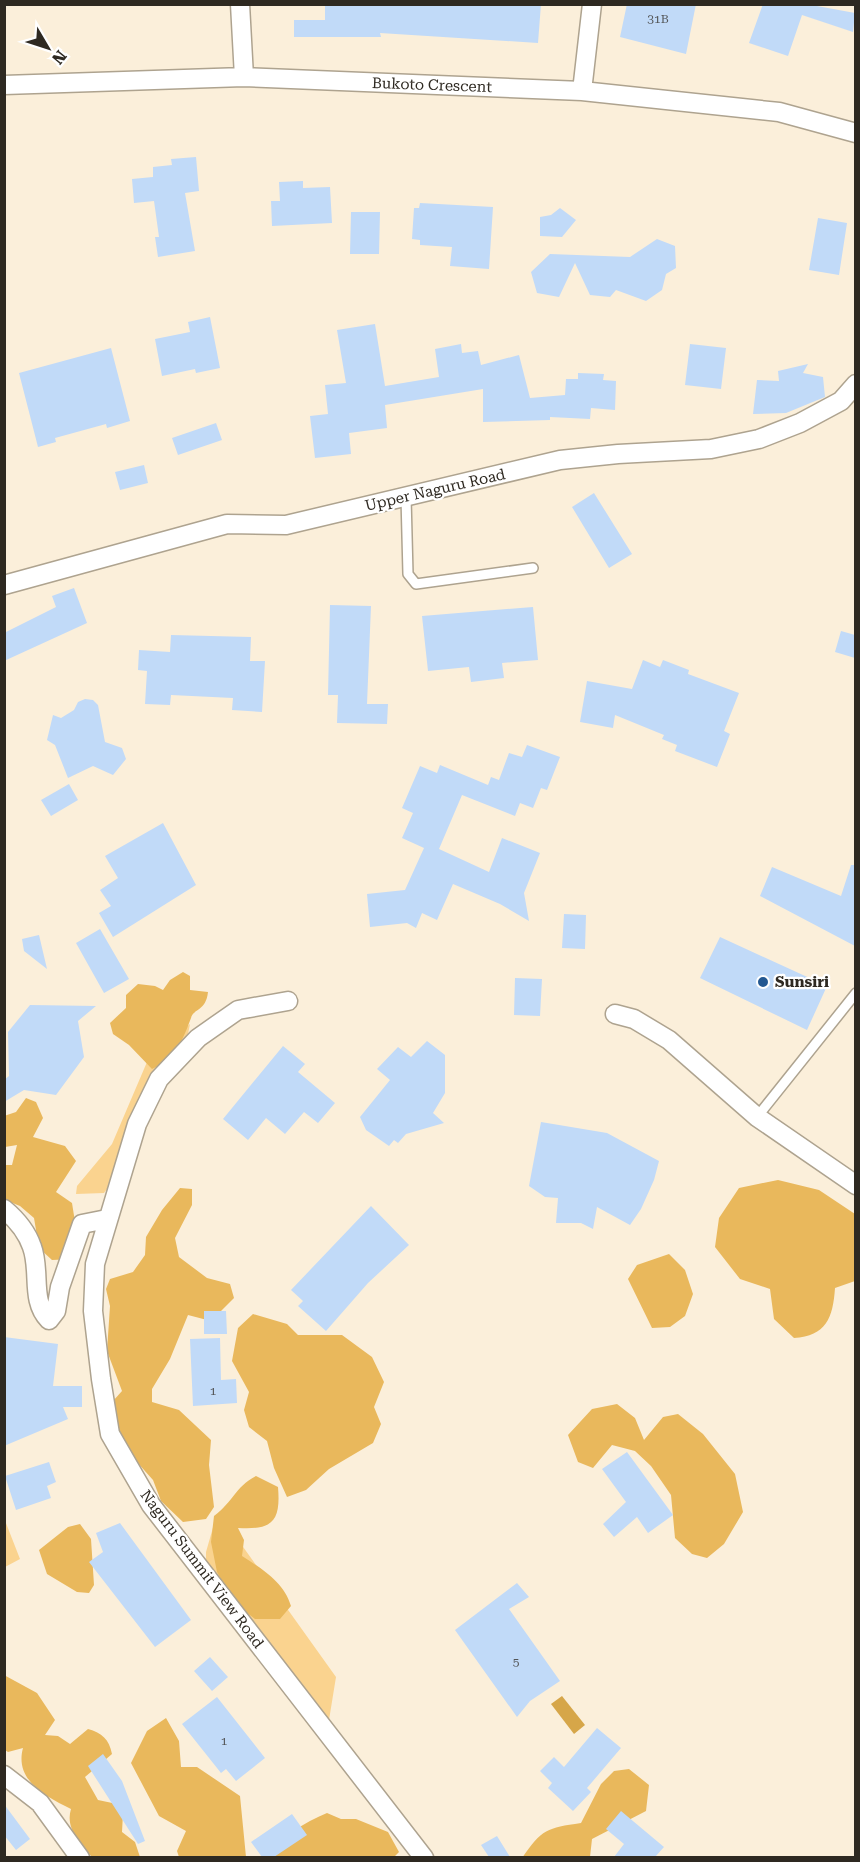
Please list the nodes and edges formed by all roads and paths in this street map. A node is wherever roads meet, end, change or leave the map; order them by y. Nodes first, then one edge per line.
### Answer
1 (240, 4) edge
2 (592, 4) edge
3 (244, 77) junction
4 (4, 85) edge
5 (582, 91) junction
6 (855, 133) edge
7 (855, 386) edge
8 (406, 497) junction
9 (532, 568) dead end
10 (4, 585) edge
11 (855, 993) edge
12 (288, 1001) dead end
13 (615, 1014) dead end
14 (757, 1117) junction
15 (855, 1185) edge
16 (4, 1209) edge
17 (107, 1219) junction
18 (4, 1775) edge
19 (80, 1857) edge
20 (424, 1857) edge

1 - 3 street
2 - 5 street
3 - 4 street, Bukoto Crescent
3 - 5 street, Bukoto Crescent
5 - 6 street, Bukoto Crescent
7 - 8 street, Upper Naguru Road
8 - 9 lane
8 - 10 street, Upper Naguru Road
11 - 14 lane
12 - 17 street, Naguru Summit View Road
13 - 14 street
14 - 15 street
16 - 17 street
17 - 20 street, Naguru Summit View Road
18 - 19 street

